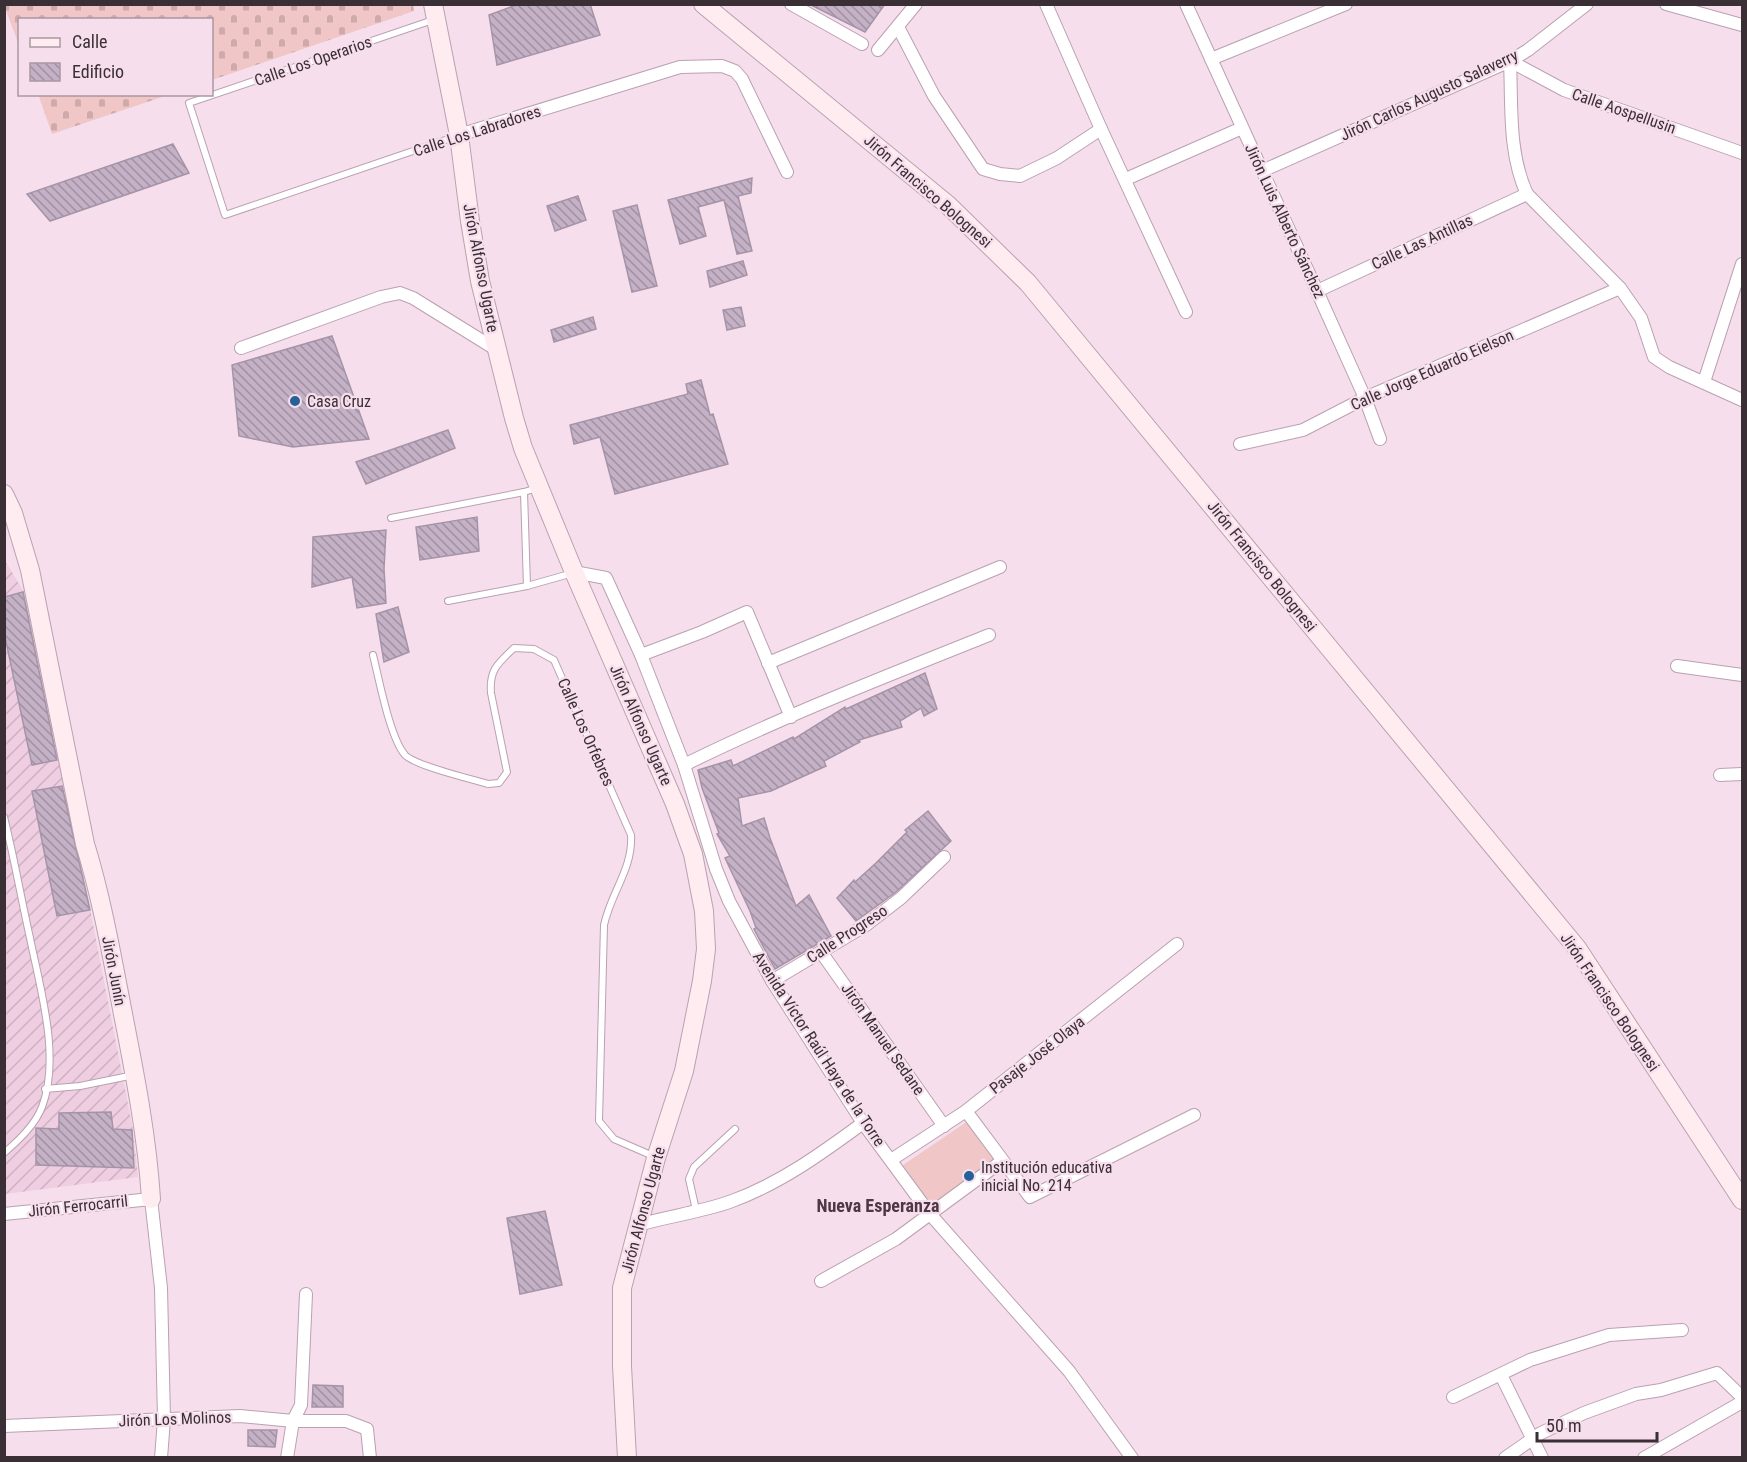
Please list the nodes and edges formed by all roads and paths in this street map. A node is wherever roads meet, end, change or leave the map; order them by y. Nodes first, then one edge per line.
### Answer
1 (703, 4) edge
2 (791, 4) edge
3 (916, 4) edge
4 (1046, 4) edge
5 (1186, 4) edge
6 (1346, 4) edge
7 (1587, 4) edge
8 (1666, 4) edge
9 (1322, 10) edge
10 (435, 12) edge
11 (1743, 25) edge
12 (898, 27) junction
13 (862, 44) dead end
14 (878, 50) dead end
15 (1211, 59) junction
16 (1510, 61) junction
17 (213, 94) edge
18 (208, 96) edge
19 (189, 103) joint
20 (1242, 128) junction
21 (1101, 129) junction
22 (459, 135) junction
23 (1743, 153) edge
24 (1262, 171) junction
25 (787, 172) dead end
26 (1126, 179) junction
27 (1527, 194) junction
28 (1742, 271) edge
29 (1620, 288) junction
30 (1317, 291) junction
31 (1186, 312) dead end
32 (242, 348) dead end
33 (497, 350) junction
34 (1704, 382) junction
35 (1365, 398) junction
36 (1743, 400) edge
37 (1380, 439) dead end
38 (1240, 444) dead end
39 (532, 489) junction
40 (4, 494) edge
41 (392, 518) dead end
42 (1000, 567) dead end
43 (574, 572) junction
44 (527, 586) junction
45 (448, 601) dead end
46 (989, 635) dead end
47 (372, 655) dead end
48 (640, 655) junction
49 (768, 663) junction
50 (1677, 666) dead end
51 (1743, 675) edge
52 (791, 717) junction
53 (684, 765) junction
54 (1743, 774) edge
55 (1720, 775) dead end
56 (693, 795) junction
57 (675, 804) junction
58 (4, 816) edge
59 (944, 857) dead end
60 (1177, 944) dead end
61 (821, 952) junction
62 (772, 981) junction
63 (135, 1075) junction
64 (45, 1089) junction
65 (966, 1111) junction
66 (1194, 1115) dead end
67 (864, 1123) junction
68 (944, 1126) junction
69 (735, 1129) dead end
70 (4, 1153) edge
71 (656, 1158) junction
72 (891, 1160) junction
73 (1002, 1161) junction
74 (151, 1199) junction
75 (1743, 1200) edge
76 (696, 1210) junction
77 (4, 1214) edge
78 (930, 1214) junction
79 (638, 1225) junction
80 (821, 1281) dead end
81 (306, 1294) dead end
82 (1682, 1330) dead end
83 (1501, 1375) junction
84 (1743, 1396) edge
85 (1453, 1397) dead end
86 (1743, 1402) edge
87 (164, 1419) junction
88 (293, 1421) junction
89 (4, 1426) edge
90 (1532, 1439) junction
91 (161, 1458) edge
92 (287, 1458) edge
93 (370, 1458) edge
94 (627, 1458) edge
95 (1132, 1458) edge
96 (1505, 1458) edge
97 (1542, 1458) edge
98 (1644, 1458) edge

1 - 75 main road, Jirón Francisco Bolognesi
2 - 13 street
3 - 12 street
4 - 21 street
5 - 15 street, Jirón Luis Alberto Sánchez
6 - 9 street
7 - 16 street, Jirón Carlos Augusto Salaverry
8 - 11 street
9 - 15 street
10 - 17 lane, Calle Los Operarios
10 - 22 main road, Jirón Alfonso Ugarte
12 - 14 street
12 - 21 street
15 - 20 street, Jirón Luis Alberto Sánchez
16 - 23 street, Calle Aospellusin
16 - 24 street, Jirón Carlos Augusto Salaverry
16 - 27 street
18 - 19 lane, Calle Los Operarios
19 - 22 lane, Calle Los Labradores
20 - 24 street, Jirón Luis Alberto Sánchez
20 - 26 street
21 - 26 street
22 - 25 street, Calle Los Labradores
22 - 33 main road, Jirón Alfonso Ugarte
24 - 30 street, Jirón Luis Alberto Sánchez
26 - 31 street
27 - 29 street
27 - 30 street, Calle Las Antillas
28 - 34 street
29 - 34 street
29 - 35 street, Calle Jorge Eduardo Eielson
30 - 35 street, Jirón Luis Alberto Sánchez
32 - 33 street
33 - 39 main road, Jirón Alfonso Ugarte
34 - 36 street
35 - 37 street, Jirón Luis Alberto Sánchez
35 - 38 street, Calle Jorge Eduardo Eielson
39 - 41 lane
39 - 43 main road, Jirón Alfonso Ugarte
39 - 44 lane
40 - 63 main road, Jirón Junín
42 - 49 street
43 - 44 lane
43 - 48 street, Avenida Víctor Raúl Haya de la Torre
43 - 57 main road, Jirón Alfonso Ugarte
44 - 45 lane
46 - 52 street
47 - 71 lane, Calle Los Orfebres
48 - 49 street
48 - 53 street, Avenida Víctor Raúl Haya de la Torre
49 - 52 street
50 - 51 street
52 - 53 street
53 - 56 street, Avenida Víctor Raúl Haya de la Torre
54 - 55 street
56 - 57 street
56 - 62 street, Avenida Víctor Raúl Haya de la Torre
57 - 71 main road, Jirón Alfonso Ugarte
58 - 64 lane
59 - 61 street, Calle Progreso
60 - 65 street, Pasaje José Olaya
61 - 62 street, Calle Progreso
61 - 68 street, Jirón Manuel Sedane
62 - 67 street, Avenida Víctor Raúl Haya de la Torre
63 - 64 lane
63 - 74 main road, Jirón Junín
64 - 70 lane
65 - 68 street, Pasaje José Olaya
65 - 73 street
66 - 73 street
67 - 72 street, Avenida Víctor Raúl Haya de la Torre
67 - 76 street
68 - 72 street, Pasaje José Olaya
69 - 76 lane
71 - 79 main road, Jirón Alfonso Ugarte
72 - 78 street, Avenida Víctor Raúl Haya de la Torre
73 - 78 street
74 - 77 street, Jirón Ferrocarril
74 - 87 street, Jirón Junín
76 - 79 street
78 - 80 street
78 - 95 street, Avenida Víctor Raúl Haya de la Torre
79 - 94 main road, Jirón Alfonso Ugarte
81 - 88 street
82 - 83 street
83 - 85 street
83 - 90 street
84 - 90 street
86 - 98 street
87 - 88 street, Jirón Los Molinos
87 - 89 street, Jirón Los Molinos
87 - 91 street, Jirón Junín
88 - 92 street
88 - 93 street, Jirón Los Molinos
90 - 96 street
90 - 97 street

